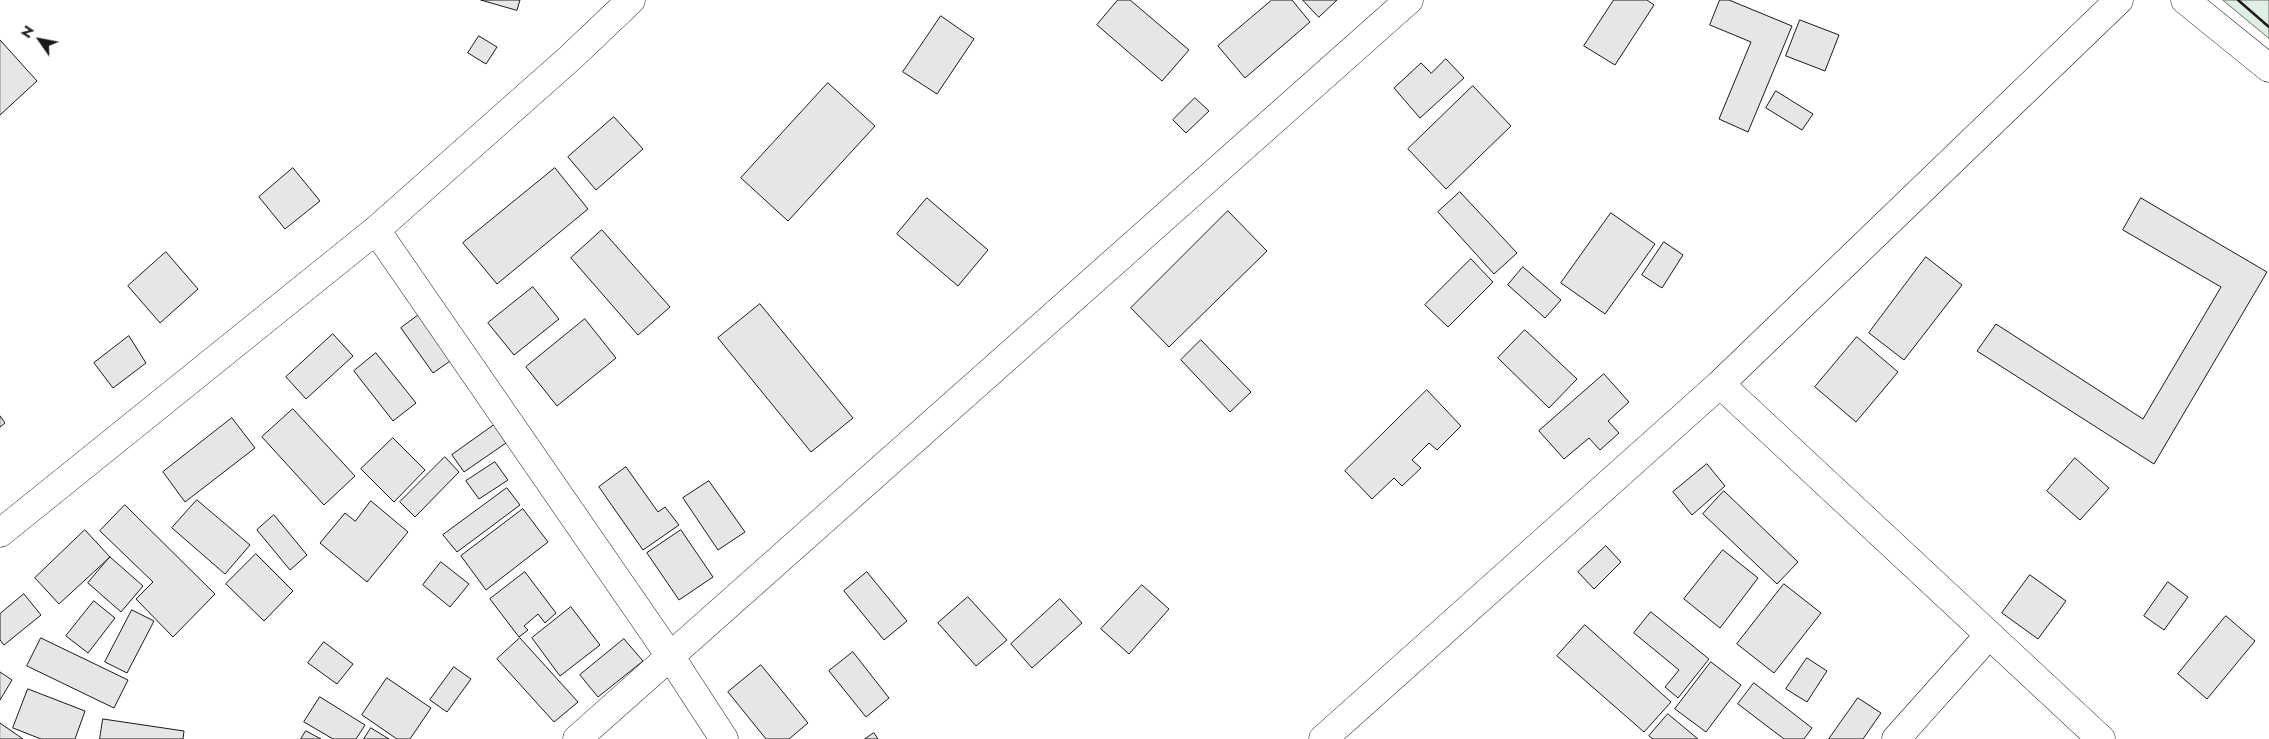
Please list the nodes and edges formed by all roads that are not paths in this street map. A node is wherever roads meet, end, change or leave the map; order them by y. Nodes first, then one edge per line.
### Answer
1 (631, 0) edge
2 (1409, 0) edge
3 (2119, 0) edge
4 (2185, 0) edge
5 (2269, 68) edge
6 (376, 230) junction
7 (1720, 384) junction
8 (0, 533) edge
9 (1989, 635) junction
10 (670, 656) junction
11 (577, 739) edge
12 (724, 739) edge
13 (1324, 739) edge
14 (1896, 739) edge
15 (2101, 739) edge

1 - 6 street
2 - 10 street
3 - 7 street
4 - 5 street
6 - 8 street
6 - 10 street
7 - 9 street
7 - 13 street
9 - 14 street
9 - 15 street
10 - 11 street
10 - 12 street

